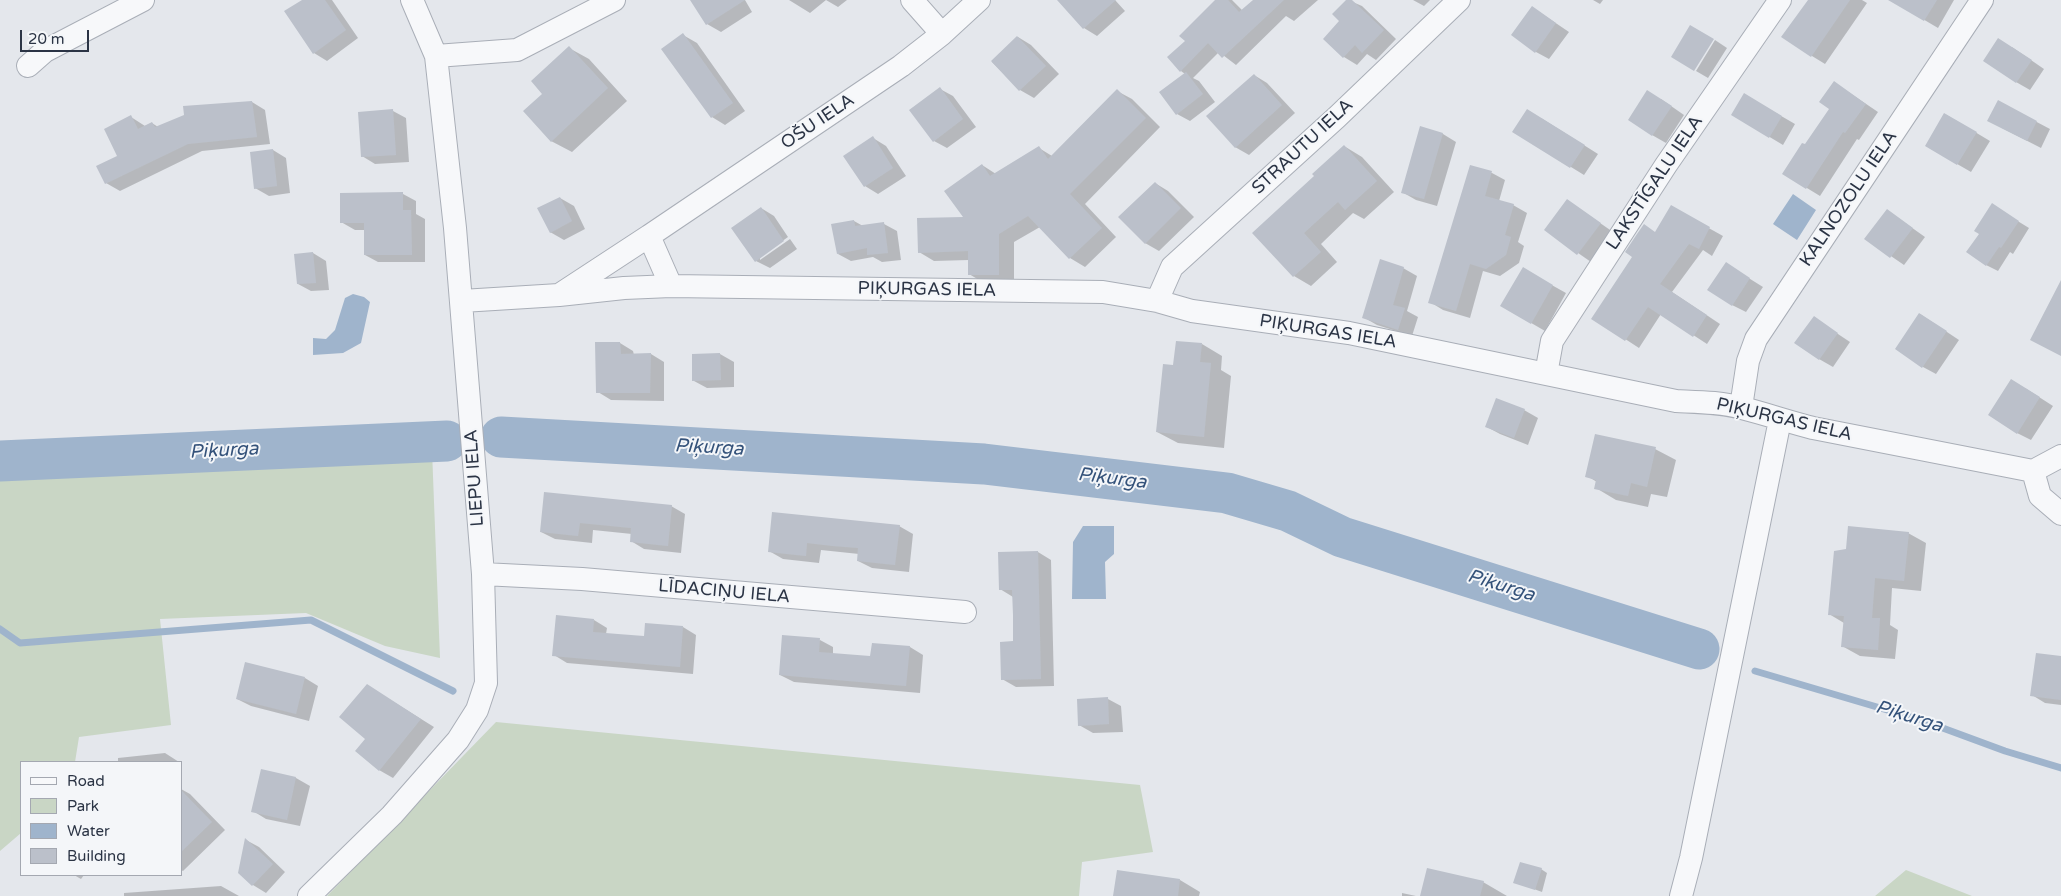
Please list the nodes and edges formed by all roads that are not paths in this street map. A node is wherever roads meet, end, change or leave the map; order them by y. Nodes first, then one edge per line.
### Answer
1 (143, 0) edge
2 (412, 0) edge
3 (614, 0) edge
4 (912, 0) edge
5 (979, 0) edge
6 (1460, 0) edge
7 (1780, 0) edge
8 (1982, 0) edge
9 (942, 34) junction
10 (436, 56) junction
11 (28, 66) dead end
12 (649, 236) junction
13 (671, 286) junction
14 (559, 294) junction
15 (462, 301) junction
16 (1157, 301) junction
17 (1546, 374) junction
18 (1741, 407) junction
19 (1780, 420) junction
20 (2061, 456) edge
21 (2033, 472) junction
22 (2061, 514) edge
23 (483, 574) junction
24 (965, 612) dead end
25 (309, 896) edge
26 (1681, 896) edge

1 - 11 street
2 - 10 street, LIEPU IELA
3 - 10 street
4 - 9 street
5 - 9 street, OŠU IELA
6 - 16 street, STRAUTU IELA
7 - 17 street, LAKSTĪGALU IELA
8 - 18 street, KALNOZOLU IELA
9 - 12 street, OŠU IELA
10 - 15 street, LIEPU IELA
12 - 13 street
12 - 14 street, OŠU IELA
13 - 14 street, PIĶURGAS IELA
13 - 16 street, PIĶURGAS IELA
14 - 15 street, OŠU IELA
15 - 23 street, LIEPU IELA
16 - 17 street, PIĶURGAS IELA
17 - 18 street, PIĶURGAS IELA
18 - 19 street, PIĶURGAS IELA
19 - 21 street, PIĶURGAS IELA
19 - 26 street
20 - 21 street
21 - 22 street
23 - 24 street, LĪDACIŅU IELA
23 - 25 street, LIEPU IELA

